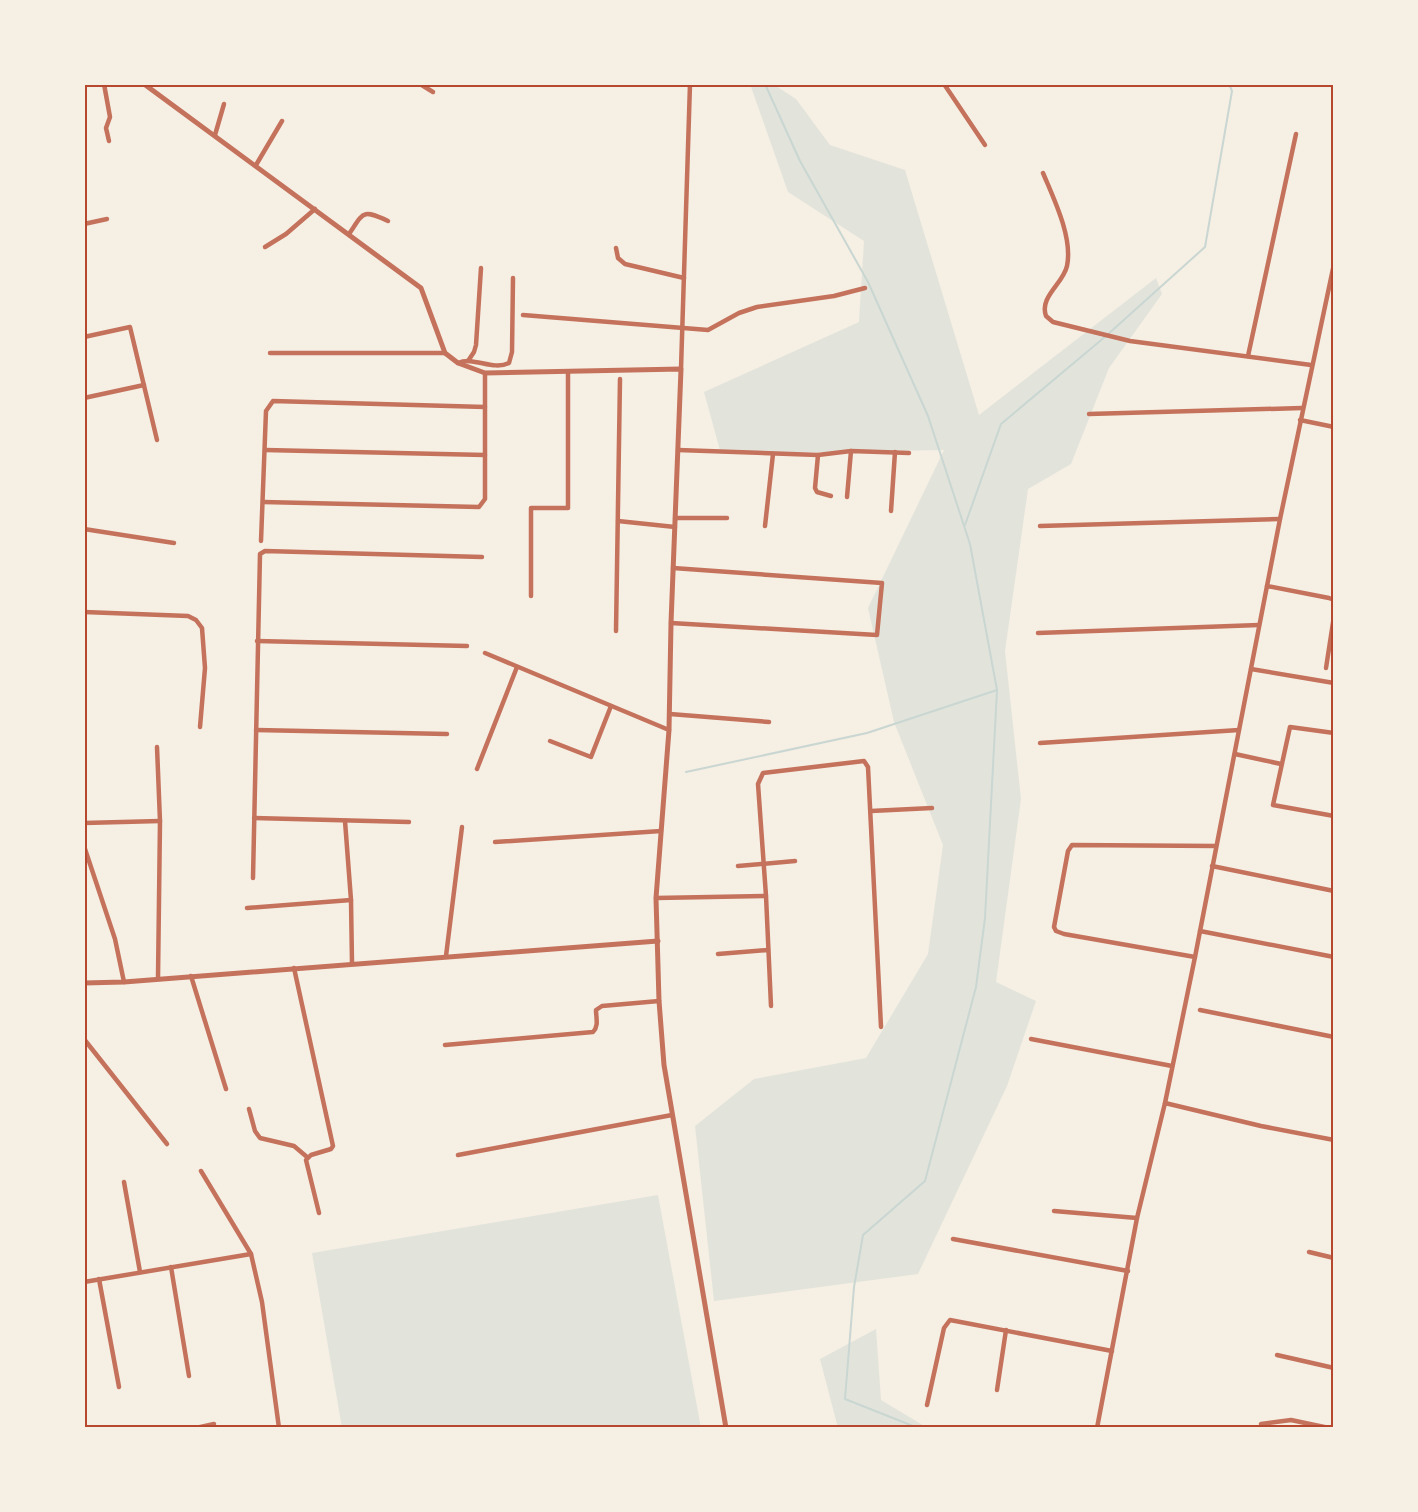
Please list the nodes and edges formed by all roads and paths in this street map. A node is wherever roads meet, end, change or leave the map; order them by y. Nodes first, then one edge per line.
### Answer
1 (104, 84) edge
2 (144, 84) edge
3 (420, 84) edge
4 (690, 84) edge
5 (944, 84) edge
6 (433, 92) dead end
7 (224, 104) dead end
8 (282, 122) dead end
9 (1296, 134) dead end
10 (215, 135) junction
11 (108, 141) dead end
12 (985, 145) dead end
13 (256, 165) junction
14 (1043, 173) dead end
15 (315, 209) junction
16 (107, 219) dead end
17 (388, 221) dead end
18 (84, 224) edge
19 (349, 234) junction
20 (265, 247) dead end
21 (616, 248) dead end
22 (1334, 264) edge
23 (481, 268) dead end
24 (513, 278) dead end
25 (684, 278) junction
26 (865, 288) dead end
27 (523, 315) dead end
28 (683, 328) junction
29 (84, 337) edge
30 (270, 353) dead end
31 (445, 354) junction
32 (1248, 356) junction
33 (468, 361) junction
34 (458, 363) junction
35 (1311, 365) junction
36 (681, 369) junction
37 (568, 372) junction
38 (484, 373) junction
39 (620, 379) dead end
40 (144, 385) junction
41 (84, 398) edge
42 (485, 406) junction
43 (1302, 408) junction
44 (1089, 414) dead end
45 (1300, 420) junction
46 (1334, 428) edge
47 (156, 440) dead end
48 (266, 450) junction
49 (678, 450) junction
50 (851, 452) junction
51 (895, 452) junction
52 (909, 453) dead end
53 (773, 454) junction
54 (485, 455) junction
55 (818, 455) junction
56 (831, 496) dead end
57 (847, 497) dead end
58 (263, 502) junction
59 (891, 510) dead end
60 (675, 518) junction
61 (727, 518) dead end
62 (1280, 519) junction
63 (618, 521) junction
64 (765, 526) dead end
65 (1040, 526) dead end
66 (675, 527) junction
67 (84, 529) edge
68 (261, 541) dead end
69 (174, 543) dead end
70 (482, 557) dead end
71 (673, 568) junction
72 (1267, 586) junction
73 (531, 596) dead end
74 (1334, 600) edge
75 (84, 612) edge
76 (1334, 616) edge
77 (671, 623) junction
78 (1259, 625) junction
79 (616, 631) dead end
80 (1038, 633) dead end
81 (257, 641) junction
82 (467, 646) dead end
83 (485, 653) dead end
84 (517, 667) junction
85 (1326, 668) dead end
86 (1251, 669) junction
87 (1334, 683) edge
88 (611, 706) junction
89 (670, 714) junction
90 (769, 722) dead end
91 (200, 728) dead end
92 (256, 730) junction
93 (669, 730) junction
94 (1239, 730) junction
95 (1334, 733) edge
96 (447, 734) dead end
97 (550, 741) dead end
98 (1040, 743) dead end
99 (157, 747) dead end
100 (1234, 754) junction
101 (1281, 764) junction
102 (477, 769) dead end
103 (932, 808) dead end
104 (871, 811) junction
105 (1334, 816) edge
106 (254, 818) junction
107 (160, 821) junction
108 (345, 821) junction
109 (409, 822) dead end
110 (84, 824) edge
111 (462, 827) dead end
112 (661, 831) junction
113 (495, 842) dead end
114 (84, 846) edge
115 (1216, 846) junction
116 (795, 861) dead end
117 (764, 863) junction
118 (738, 866) dead end
119 (1212, 866) junction
120 (253, 878) dead end
121 (1334, 891) edge
122 (766, 896) junction
123 (656, 898) junction
124 (351, 900) junction
125 (247, 908) dead end
126 (1200, 931) junction
127 (658, 941) junction
128 (768, 950) junction
129 (718, 954) dead end
130 (446, 956) junction
131 (1195, 957) junction
132 (1334, 957) edge
133 (352, 963) junction
134 (294, 968) junction
135 (191, 976) junction
136 (158, 978) junction
137 (124, 982) junction
138 (84, 983) edge
139 (659, 1000) junction
140 (771, 1006) dead end
141 (1200, 1010) dead end
142 (881, 1027) dead end
143 (1334, 1037) edge
144 (84, 1039) edge
145 (1031, 1039) dead end
146 (445, 1045) dead end
147 (1172, 1066) junction
148 (226, 1089) dead end
149 (1165, 1103) junction
150 (249, 1109) dead end
151 (672, 1115) junction
152 (1334, 1140) edge
153 (166, 1144) dead end
154 (458, 1155) dead end
155 (307, 1157) junction
156 (201, 1172) dead end
157 (124, 1182) dead end
158 (1054, 1211) dead end
159 (319, 1213) dead end
160 (1137, 1218) junction
161 (953, 1239) dead end
162 (1309, 1252) dead end
163 (251, 1254) junction
164 (1334, 1258) edge
165 (171, 1267) junction
166 (140, 1272) junction
167 (1128, 1272) junction
168 (99, 1279) junction
169 (84, 1282) edge
170 (1006, 1330) junction
171 (1112, 1351) junction
172 (1277, 1354) dead end
173 (1334, 1368) edge
174 (189, 1376) dead end
175 (119, 1387) dead end
176 (997, 1389) dead end
177 (927, 1405) dead end
178 (1300, 1422) junction
179 (1262, 1424) dead end
180 (214, 1425) dead end
181 (196, 1428) edge
182 (279, 1428) edge
183 (726, 1428) edge
184 (1097, 1428) edge
185 (1298, 1428) edge
186 (1329, 1428) edge

1 - 11 street
2 - 10 street
3 - 6 street
4 - 25 street
5 - 12 street
7 - 10 street
8 - 13 street
9 - 32 street
10 - 13 street
13 - 15 street
14 - 32 street
15 - 19 street
15 - 20 street
16 - 18 street
17 - 19 street
19 - 31 street
21 - 25 street
22 - 35 street
23 - 33 street
24 - 33 street
25 - 28 street
26 - 28 street
27 - 28 street
28 - 36 street
29 - 40 street
30 - 31 street
31 - 34 street
32 - 35 street
33 - 34 street
34 - 38 street
35 - 43 street
36 - 37 street
36 - 49 street
37 - 38 street
37 - 73 street
38 - 42 street
39 - 63 street
40 - 41 street
40 - 47 street
42 - 48 street
42 - 54 street
43 - 44 street
43 - 45 street
45 - 46 street
45 - 62 street
48 - 54 street
48 - 58 street
49 - 53 street
49 - 60 street
50 - 51 street
50 - 55 street
50 - 57 street
51 - 52 street
51 - 59 street
53 - 55 street
53 - 64 street
54 - 58 street
55 - 56 street
58 - 68 street
60 - 61 street
60 - 66 street
62 - 65 street
62 - 72 street
63 - 66 street
63 - 79 street
66 - 71 street
67 - 69 street
70 - 81 street
71 - 77 street
71 - 77 street
72 - 74 street
72 - 78 street
75 - 91 street
76 - 85 street
77 - 89 street
78 - 80 street
78 - 86 street
81 - 82 street
81 - 92 street
83 - 84 street
84 - 88 street
84 - 102 street
86 - 87 street
86 - 94 street
88 - 93 street
88 - 97 street
89 - 90 street
89 - 93 street
92 - 96 street
92 - 106 street
93 - 112 street
94 - 98 street
94 - 100 street
95 - 101 street
99 - 107 street
100 - 101 street
100 - 115 street
101 - 105 street
103 - 104 street
104 - 117 street
104 - 142 street
106 - 108 street
106 - 120 street
107 - 110 street
107 - 136 street
108 - 109 street
108 - 124 street
111 - 130 street
112 - 113 street
112 - 123 street
114 - 137 street
115 - 119 street
115 - 131 street
116 - 117 street
117 - 118 street
117 - 122 street
119 - 121 street
119 - 126 street
122 - 123 street
122 - 128 street
123 - 127 street
124 - 125 street
124 - 133 street
126 - 131 street
126 - 132 street
127 - 130 street
127 - 139 street
128 - 129 street
128 - 140 street
130 - 133 street
131 - 147 street
133 - 134 street
134 - 135 street
134 - 155 street
135 - 136 street
135 - 148 street
136 - 137 street
137 - 138 street
139 - 146 street
139 - 151 street
141 - 143 street
144 - 153 street
145 - 147 street
147 - 149 street
149 - 152 street
149 - 160 street
150 - 155 street
151 - 154 street
151 - 183 street
155 - 159 street
156 - 163 street
157 - 166 street
158 - 160 street
160 - 167 street
161 - 167 street
162 - 164 street
163 - 165 street
163 - 182 street
165 - 166 street
165 - 174 street
166 - 168 street
167 - 171 street
168 - 169 street
168 - 175 street
170 - 171 street
170 - 176 street
170 - 177 street
171 - 184 street
172 - 173 street
178 - 179 street
178 - 185 street
178 - 186 street
180 - 181 street

